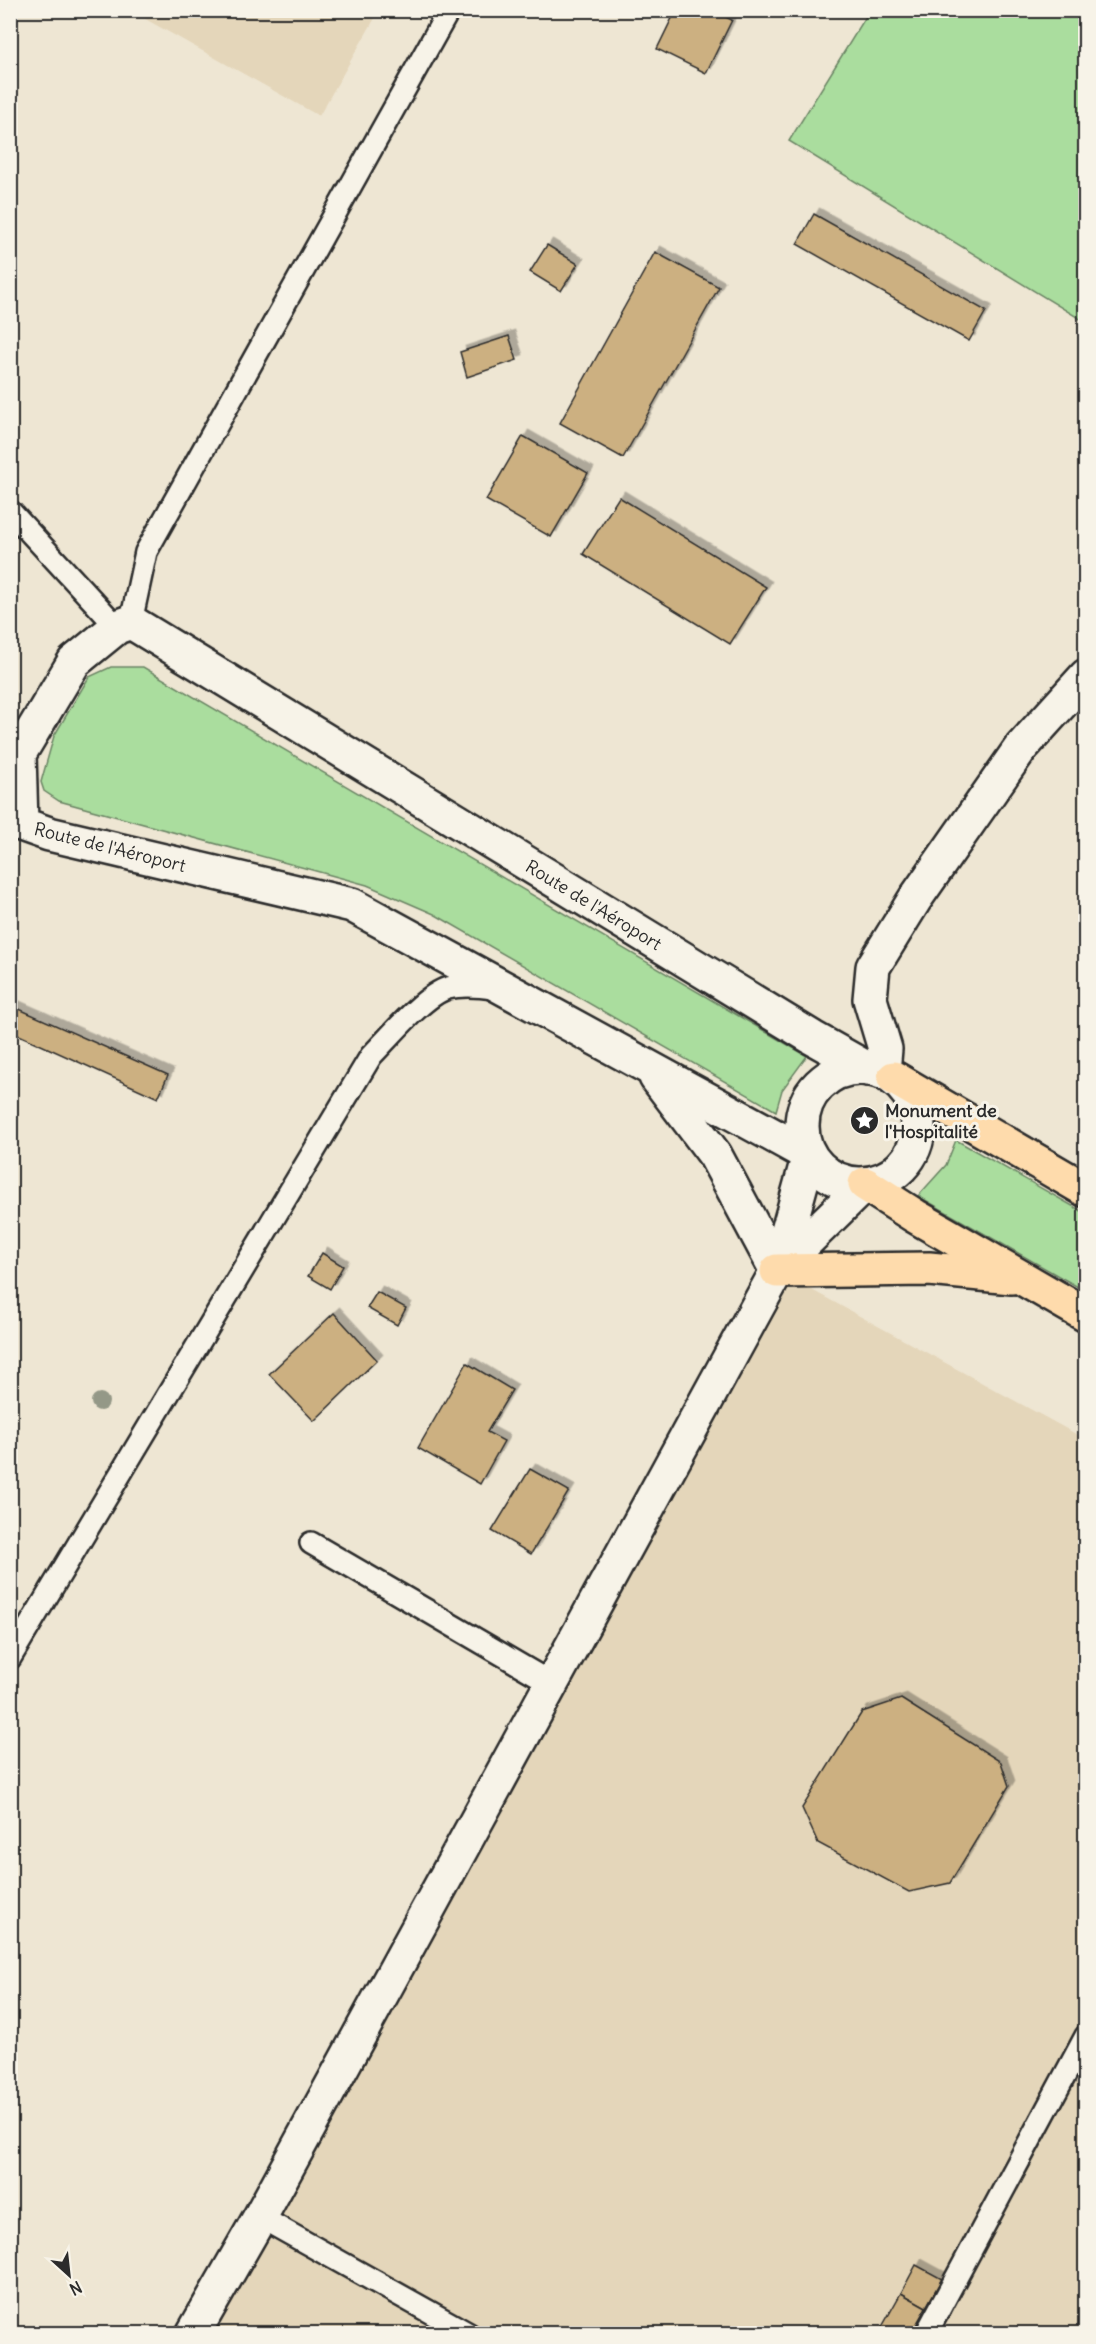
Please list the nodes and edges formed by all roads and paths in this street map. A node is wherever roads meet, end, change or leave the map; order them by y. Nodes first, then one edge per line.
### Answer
1 (449, 10) edge
2 (10, 511) edge
3 (124, 624) junction
4 (1086, 676) edge
5 (16, 823) edge
6 (507, 990) junction
7 (648, 1066) junction
8 (882, 1073) junction
9 (809, 1155) junction
10 (866, 1184) junction
11 (1086, 1190) edge
12 (777, 1271) junction
13 (1022, 1278) junction
14 (1086, 1315) edge
15 (311, 1543) dead end
16 (10, 1658) edge
17 (551, 1683) junction
18 (1086, 2036) edge
19 (260, 2217) junction
20 (193, 2334) edge
21 (469, 2334) edge
22 (926, 2334) edge

1 - 3 lane
2 - 3 lane
3 - 5 street, Route de l'Aéroport
3 - 8 street, Route de l'Aéroport
4 - 8 street
5 - 6 street, Route de l'Aéroport
6 - 7 street, Route de l'Aéroport
6 - 16 lane
7 - 9 street, Route de l'Aéroport
7 - 12 street
8 - 9 street
8 - 10 street
8 - 11 highway
9 - 10 street
9 - 12 street
10 - 12 street
10 - 13 highway
12 - 13 highway
12 - 17 street
13 - 14 highway
15 - 17 lane
17 - 19 street
18 - 22 lane
19 - 20 street
19 - 21 lane

